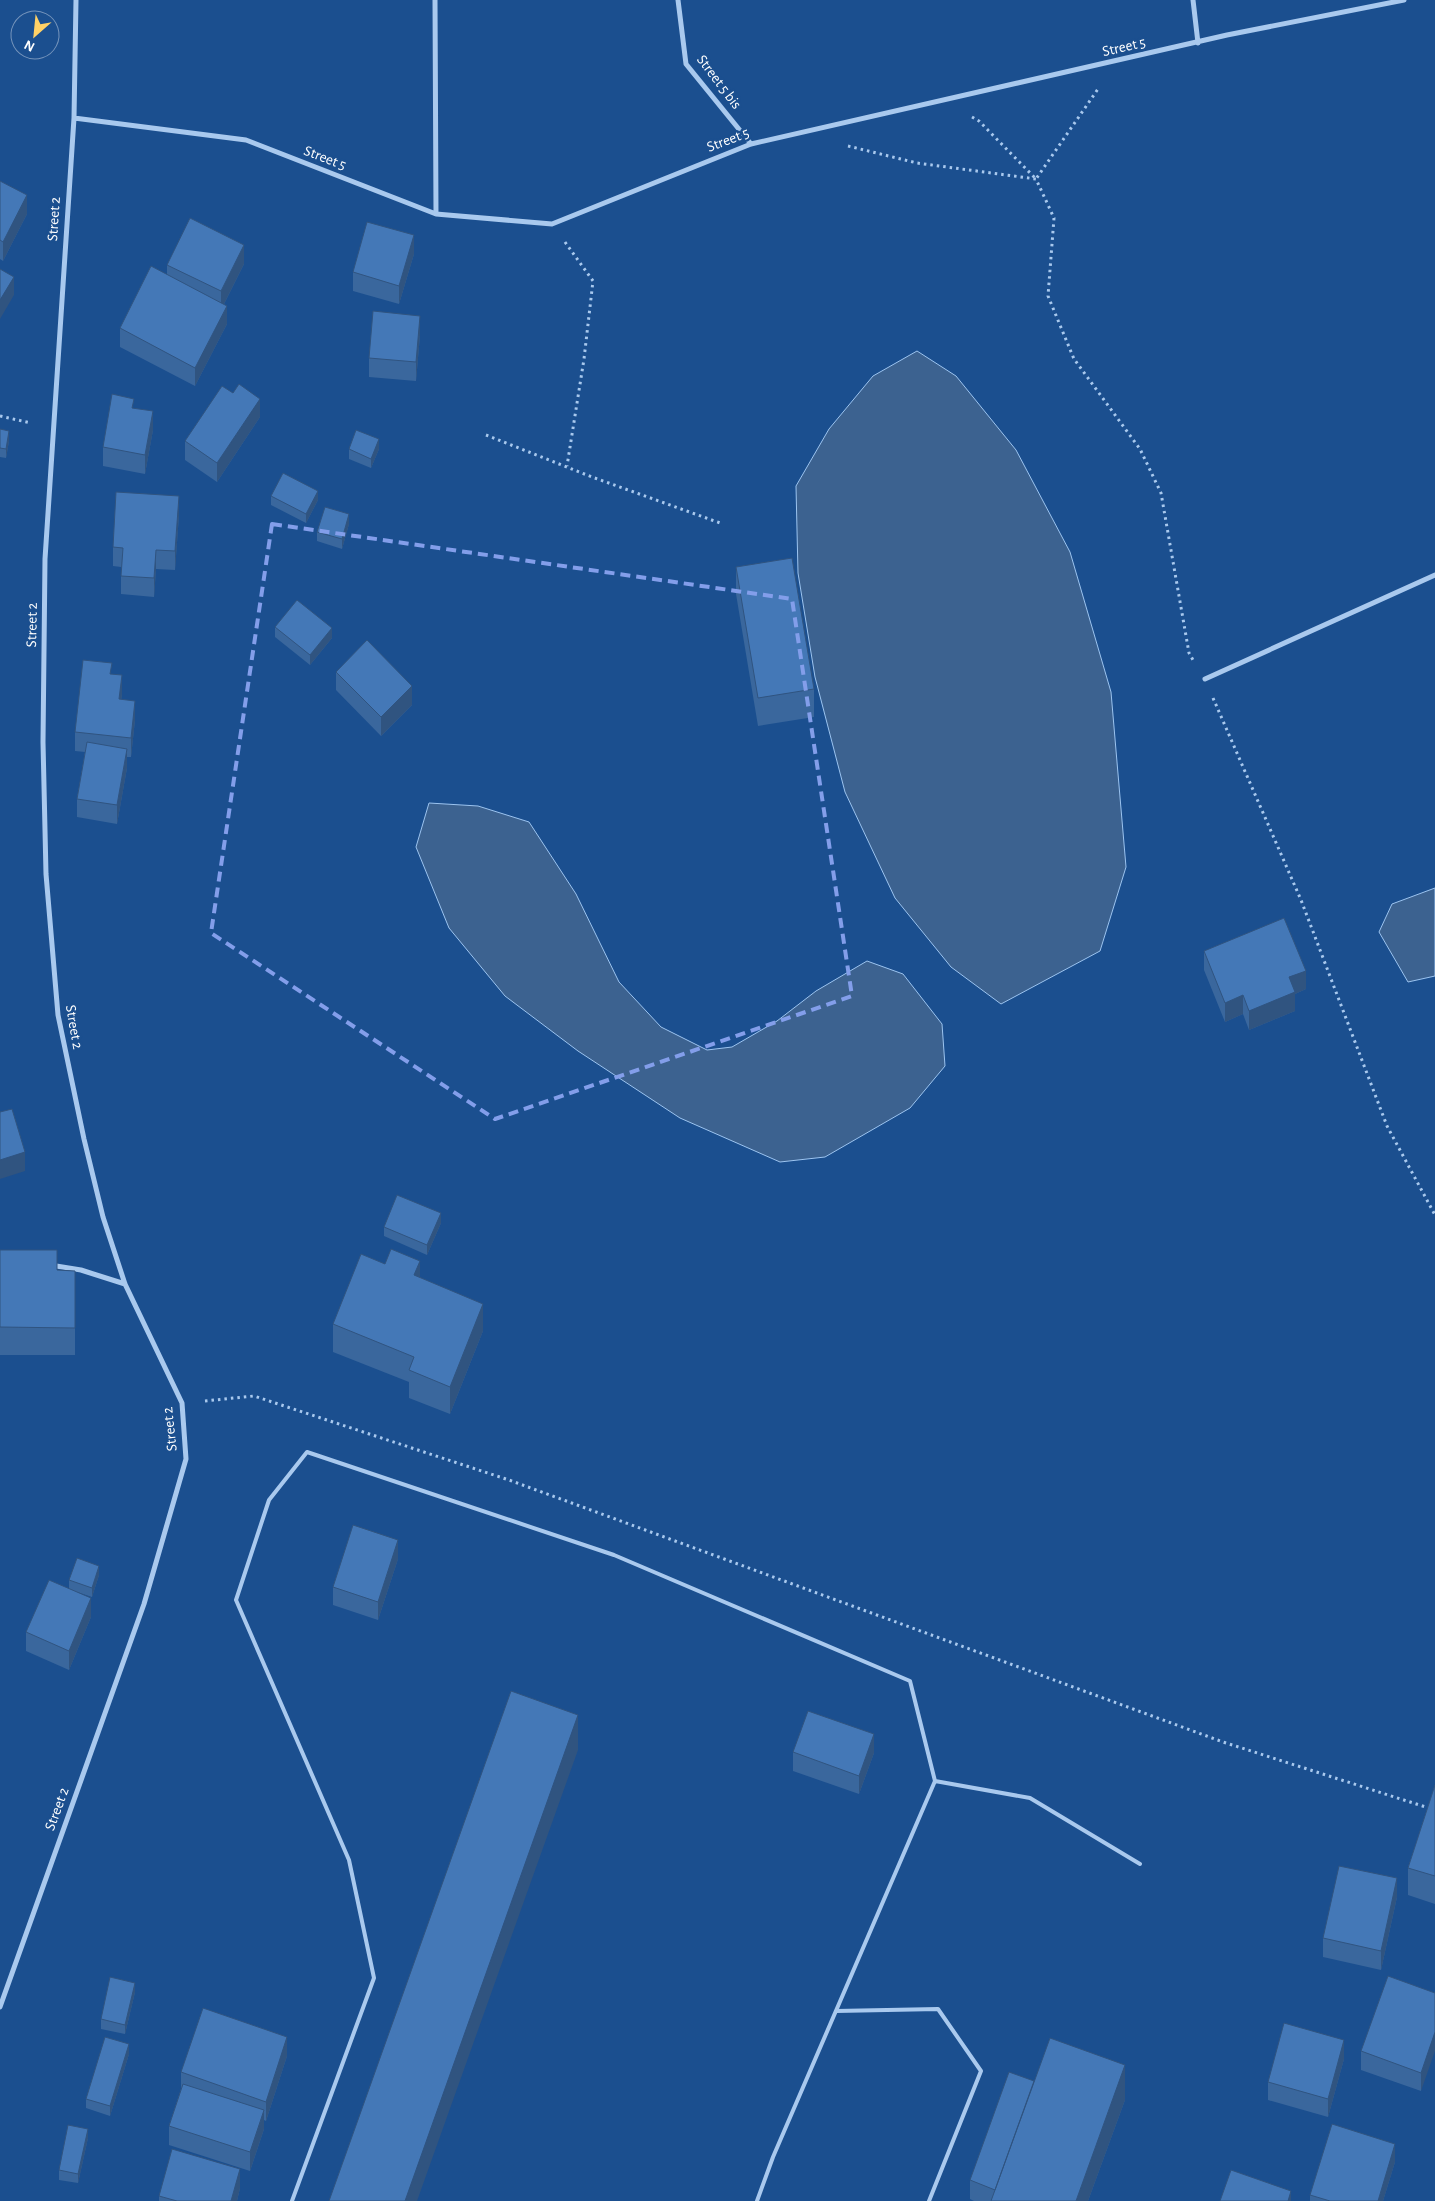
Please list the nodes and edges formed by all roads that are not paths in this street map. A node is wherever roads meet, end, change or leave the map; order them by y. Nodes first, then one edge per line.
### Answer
1 (76, 0) edge
2 (435, 0) edge
3 (678, 0) edge
4 (1193, 0) edge
5 (1404, 0) edge
6 (1198, 43) junction
7 (74, 118) junction
8 (751, 144) junction
9 (436, 214) junction
10 (1435, 575) edge
11 (1205, 679) road end
12 (45, 1264) edge
13 (125, 1284) junction
14 (935, 1781) junction
15 (1140, 1864) dead end
16 (0, 2007) edge
17 (836, 2011) junction
18 (292, 2201) edge
19 (757, 2201) edge
20 (929, 2201) edge

1 - 7 street, Street 2
2 - 9 street
3 - 8 street, Street 5 bis
4 - 6 street
5 - 6 street, Street 5
6 - 8 street, Street 5
7 - 9 street, Street 5
7 - 13 street, Street 2
8 - 9 street, Street 5
10 - 11 street
12 - 13 street
13 - 16 street, Street 2
14 - 15 lane
14 - 17 lane
14 - 18 lane
17 - 19 lane
17 - 20 lane

